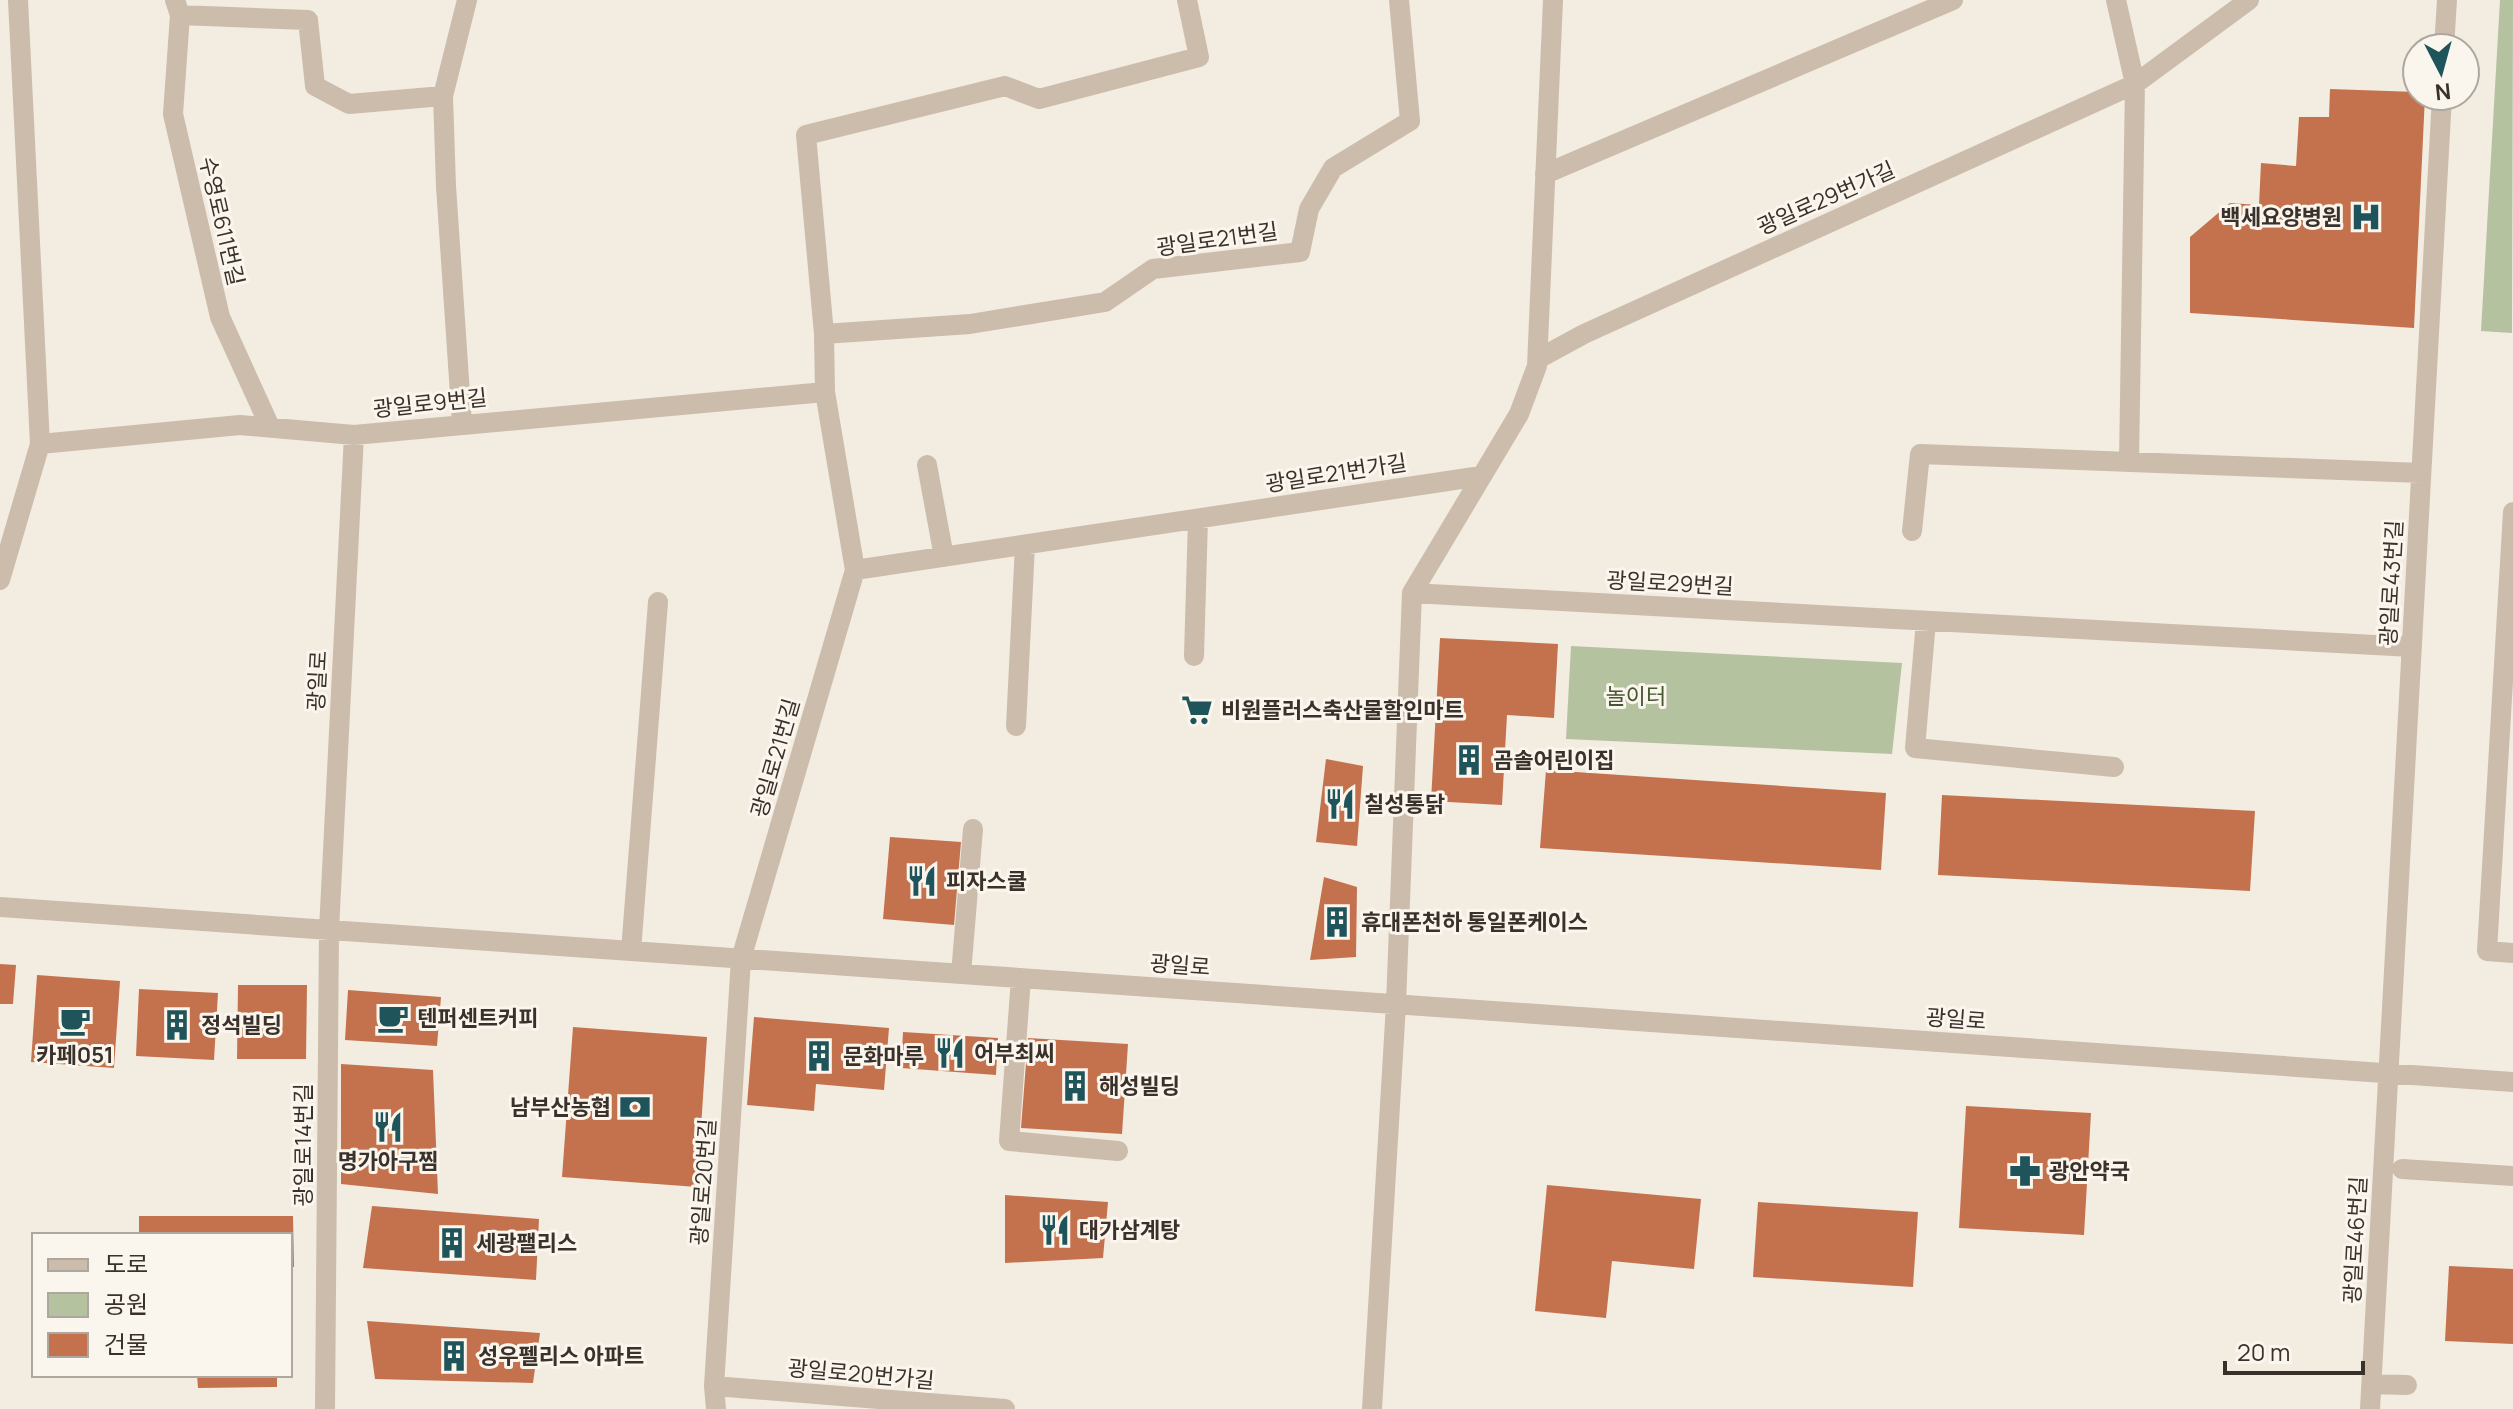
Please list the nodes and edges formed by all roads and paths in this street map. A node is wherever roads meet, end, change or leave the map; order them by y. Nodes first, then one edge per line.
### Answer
1 (18, 0) edge
2 (467, 0) edge
3 (1187, 0) edge
4 (1399, 0) edge
5 (1553, 0) edge
6 (1953, 0) edge
7 (2116, 0) edge
8 (2249, 0) edge
9 (2447, 0) edge
10 (178, 8) edge
11 (2445, 32) edge
12 (2135, 84) junction
13 (443, 96) junction
14 (2441, 112) edge
15 (1545, 174) junction
16 (824, 334) junction
17 (1538, 359) junction
18 (825, 392) junction
19 (462, 424) junction
20 (270, 427) junction
21 (354, 435) junction
22 (40, 444) junction
23 (2129, 462) junction
24 (927, 465) dead end
25 (2421, 473) junction
26 (1481, 476) junction
27 (2513, 512) edge
28 (1198, 519) junction
29 (8, 525) edge
30 (1912, 531) dead end
31 (1025, 545) junction
32 (944, 557) junction
33 (855, 570) junction
34 (0, 580) edge
35 (1412, 593) junction
36 (658, 602) dead end
37 (1926, 621) junction
38 (2412, 647) junction
39 (1194, 656) dead end
40 (1016, 726) dead end
41 (2114, 767) dead end
42 (973, 829) dead end
43 (0, 907) edge
44 (329, 930) junction
45 (631, 951) junction
46 (2513, 953) edge
47 (741, 959) junction
48 (961, 974) junction
49 (1021, 978) junction
50 (1396, 1004) junction
51 (2389, 1073) junction
52 (2513, 1082) edge
53 (1118, 1151) dead end
54 (2402, 1169) dead end
55 (2513, 1176) edge
56 (2372, 1384) junction
57 (2407, 1385) dead end
58 (714, 1386) junction
59 (325, 1409) edge
60 (716, 1409) edge
61 (1005, 1409) edge
62 (1372, 1409) edge
63 (2370, 1409) edge

1 - 22 street
2 - 13 street
3 - 16 street, 광일로21번길
4 - 16 street, 광일로21번길
5 - 15 street
6 - 15 street
7 - 12 street
8 - 12 street, 광일로29번가길
9 - 11 street
10 - 13 street, 수영로611번길
10 - 20 street, 수영로611번길
12 - 17 street, 광일로29번가길
12 - 23 street
13 - 19 street
14 - 25 street, 광일로43번길
15 - 17 street
16 - 18 street, 광일로21번길
17 - 26 street
18 - 19 street, 광일로9번길
18 - 33 street, 광일로21번길
19 - 21 street, 광일로9번길
20 - 21 street, 광일로9번길
20 - 22 street, 광일로9번길
21 - 44 street, 광일로
22 - 29 street
23 - 25 street
23 - 30 street
24 - 32 street
25 - 38 street, 광일로43번길
26 - 28 street, 광일로21번가길
26 - 35 street
27 - 46 street
28 - 31 street, 광일로21번가길
28 - 39 street
29 - 34 street
31 - 32 street, 광일로21번가길
31 - 40 street
32 - 33 street, 광일로21번가길
33 - 47 street, 광일로21번길
35 - 37 street, 광일로29번길
35 - 50 street
36 - 45 street
37 - 38 street, 광일로29번길
37 - 41 street
38 - 51 street, 광일로43번길
42 - 48 street
43 - 44 street, 광일로
44 - 45 street, 광일로
44 - 59 street, 광일로14번길
45 - 47 street, 광일로
47 - 48 street, 광일로
47 - 58 street, 광일로20번길
48 - 49 street, 광일로
49 - 50 street, 광일로
49 - 53 street
50 - 51 street, 광일로
50 - 62 street
51 - 52 street, 광일로
51 - 56 street, 광일로46번길
54 - 55 street
56 - 57 street
56 - 63 street, 광일로46번길
58 - 60 street, 광일로20번길
58 - 61 street, 광일로20번가길

